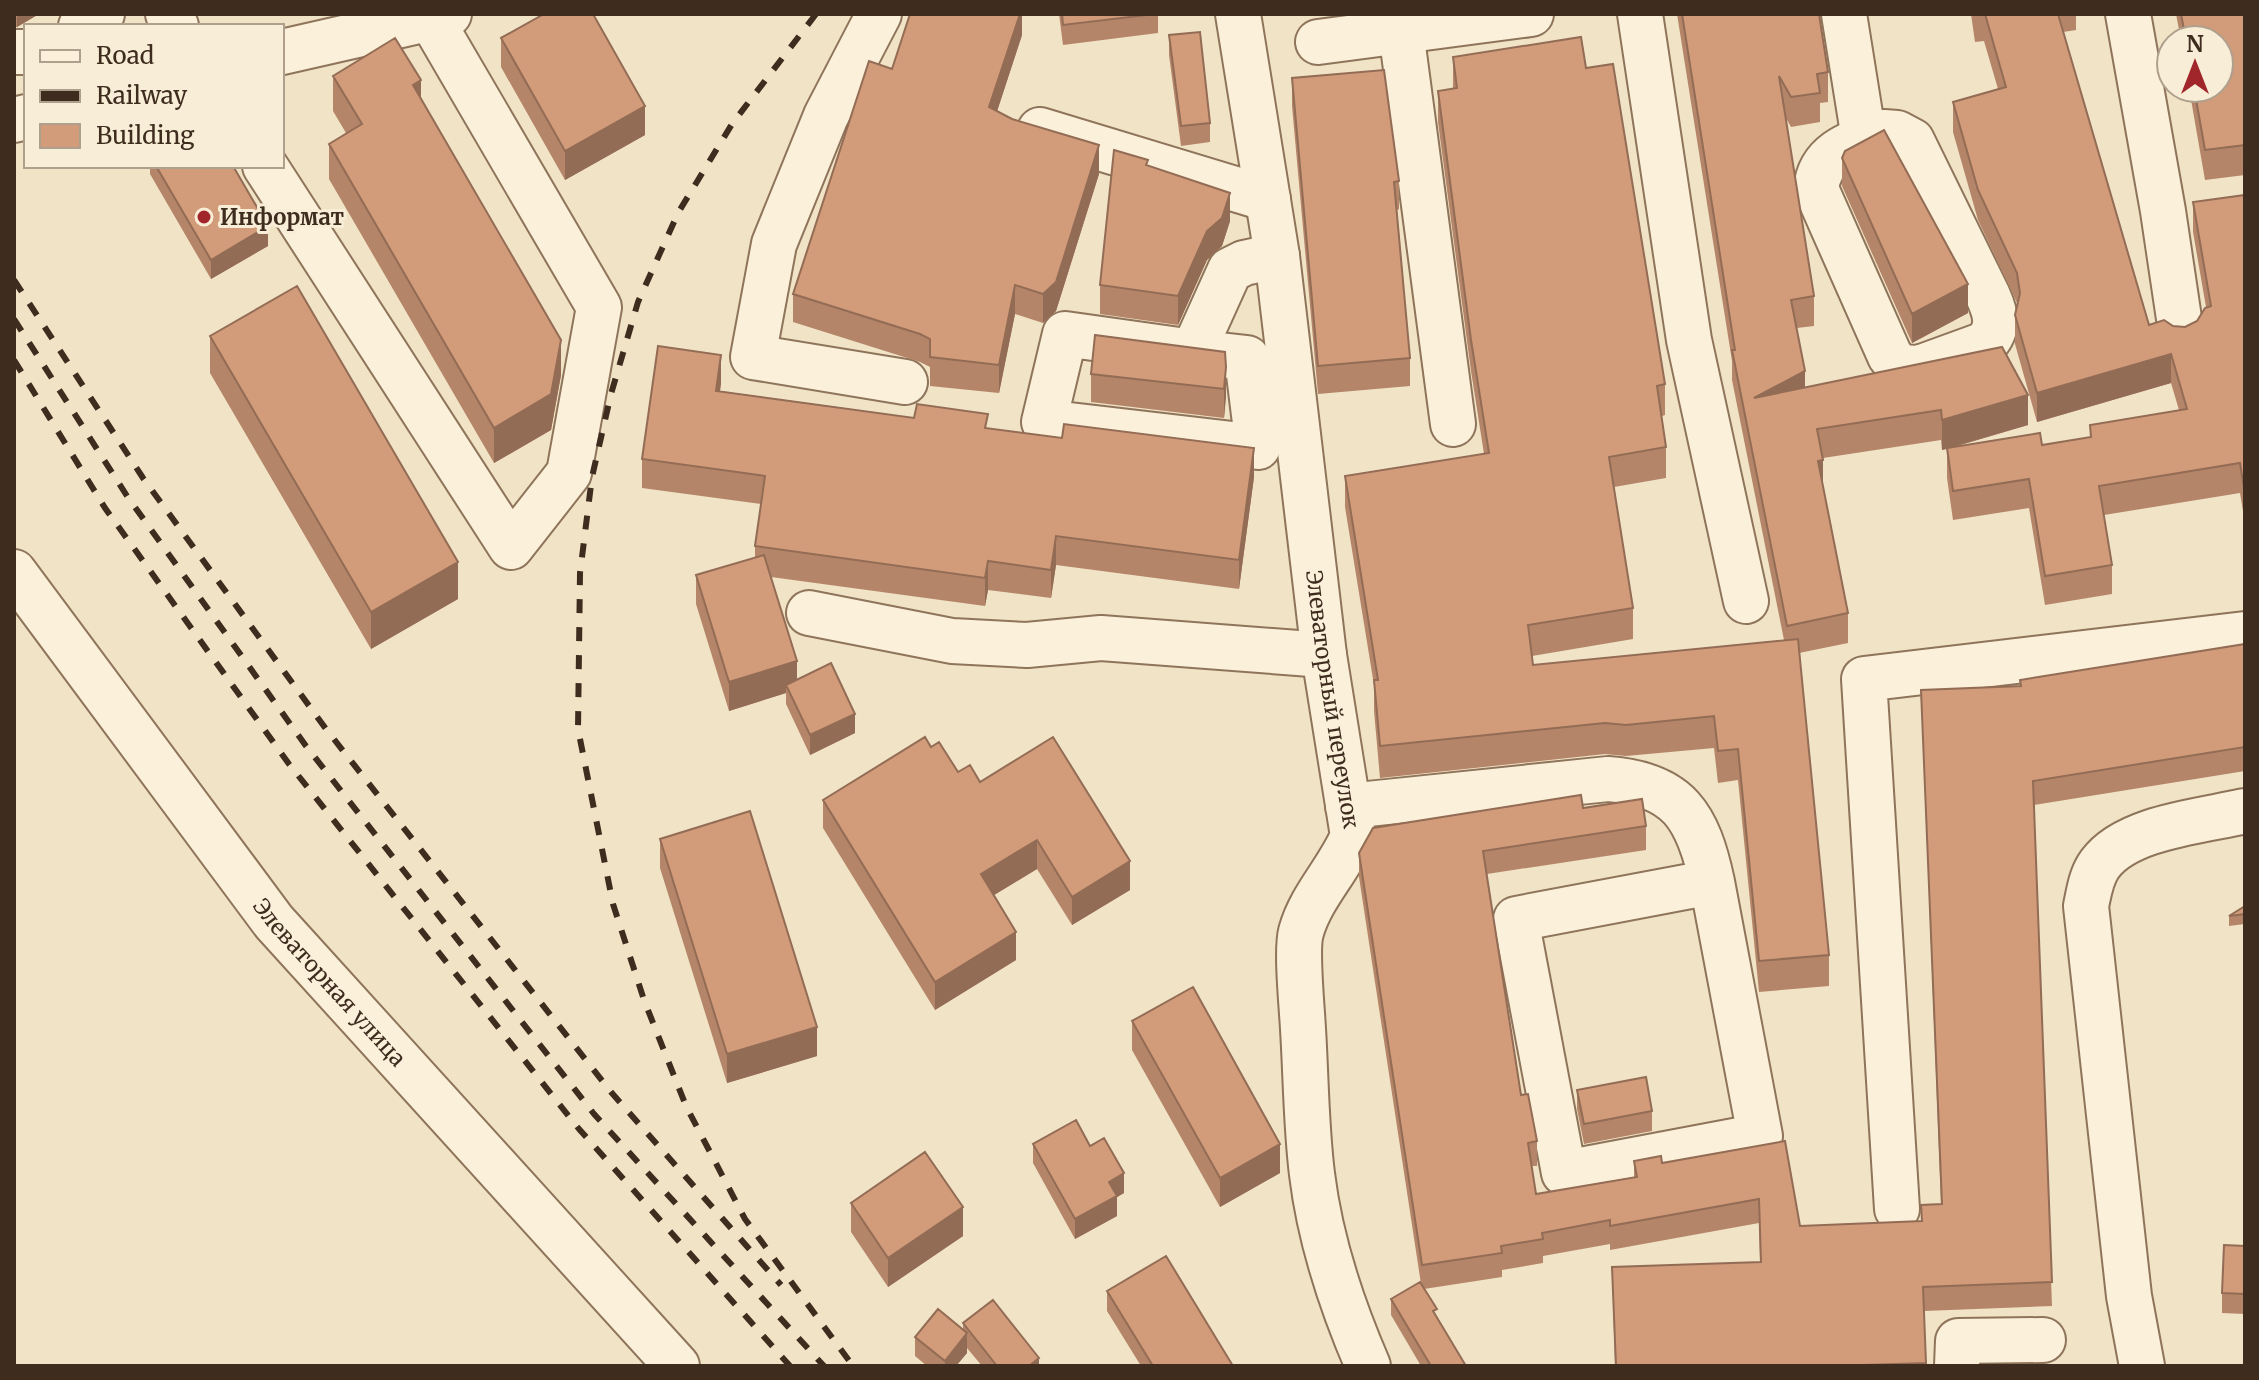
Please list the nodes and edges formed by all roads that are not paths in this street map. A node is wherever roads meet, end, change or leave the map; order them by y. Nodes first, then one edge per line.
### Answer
1 (102, 14) edge
2 (879, 14) edge
3 (1238, 14) edge
4 (1531, 14) edge
5 (1640, 14) edge
6 (1844, 14) edge
7 (2128, 14) edge
8 (435, 16) edge
9 (84, 24) edge
10 (1401, 31) junction
11 (1318, 42) dead end
12 (284, 52) edge
13 (1019, 124) edge
14 (1864, 139) junction
15 (266, 168) edge
16 (1268, 199) junction
17 (1277, 256) junction
18 (2181, 332) edge
19 (1193, 352) junction
20 (905, 382) dead end
21 (1453, 424) dead end
22 (14, 572) edge
23 (1746, 601) dead end
24 (809, 613) dead end
25 (2245, 634) edge
26 (1324, 655) junction
27 (1348, 806) junction
28 (2245, 811) edge
29 (1712, 882) junction
30 (1897, 1209) dead end
31 (2043, 1340) dead end
32 (677, 1366) edge
33 (1368, 1366) edge
34 (1957, 1366) edge
35 (2142, 1366) edge

1 - 9 street
2 - 20 street
3 - 16 street, Элеваторный переулок
4 - 10 street
5 - 23 street
6 - 14 street
7 - 18 street
8 - 12 street
8 - 15 street
10 - 11 street
10 - 21 street
13 - 16 street
14 - 14 street
16 - 17 street, Элеваторный переулок
17 - 19 street
17 - 26 street, Элеваторный переулок
19 - 19 street
22 - 32 street, Элеваторная улица
24 - 26 street
25 - 30 street
26 - 27 street, Элеваторный переулок
27 - 29 street
27 - 33 street, Элеваторный переулок
28 - 35 street
29 - 29 street
31 - 34 street

